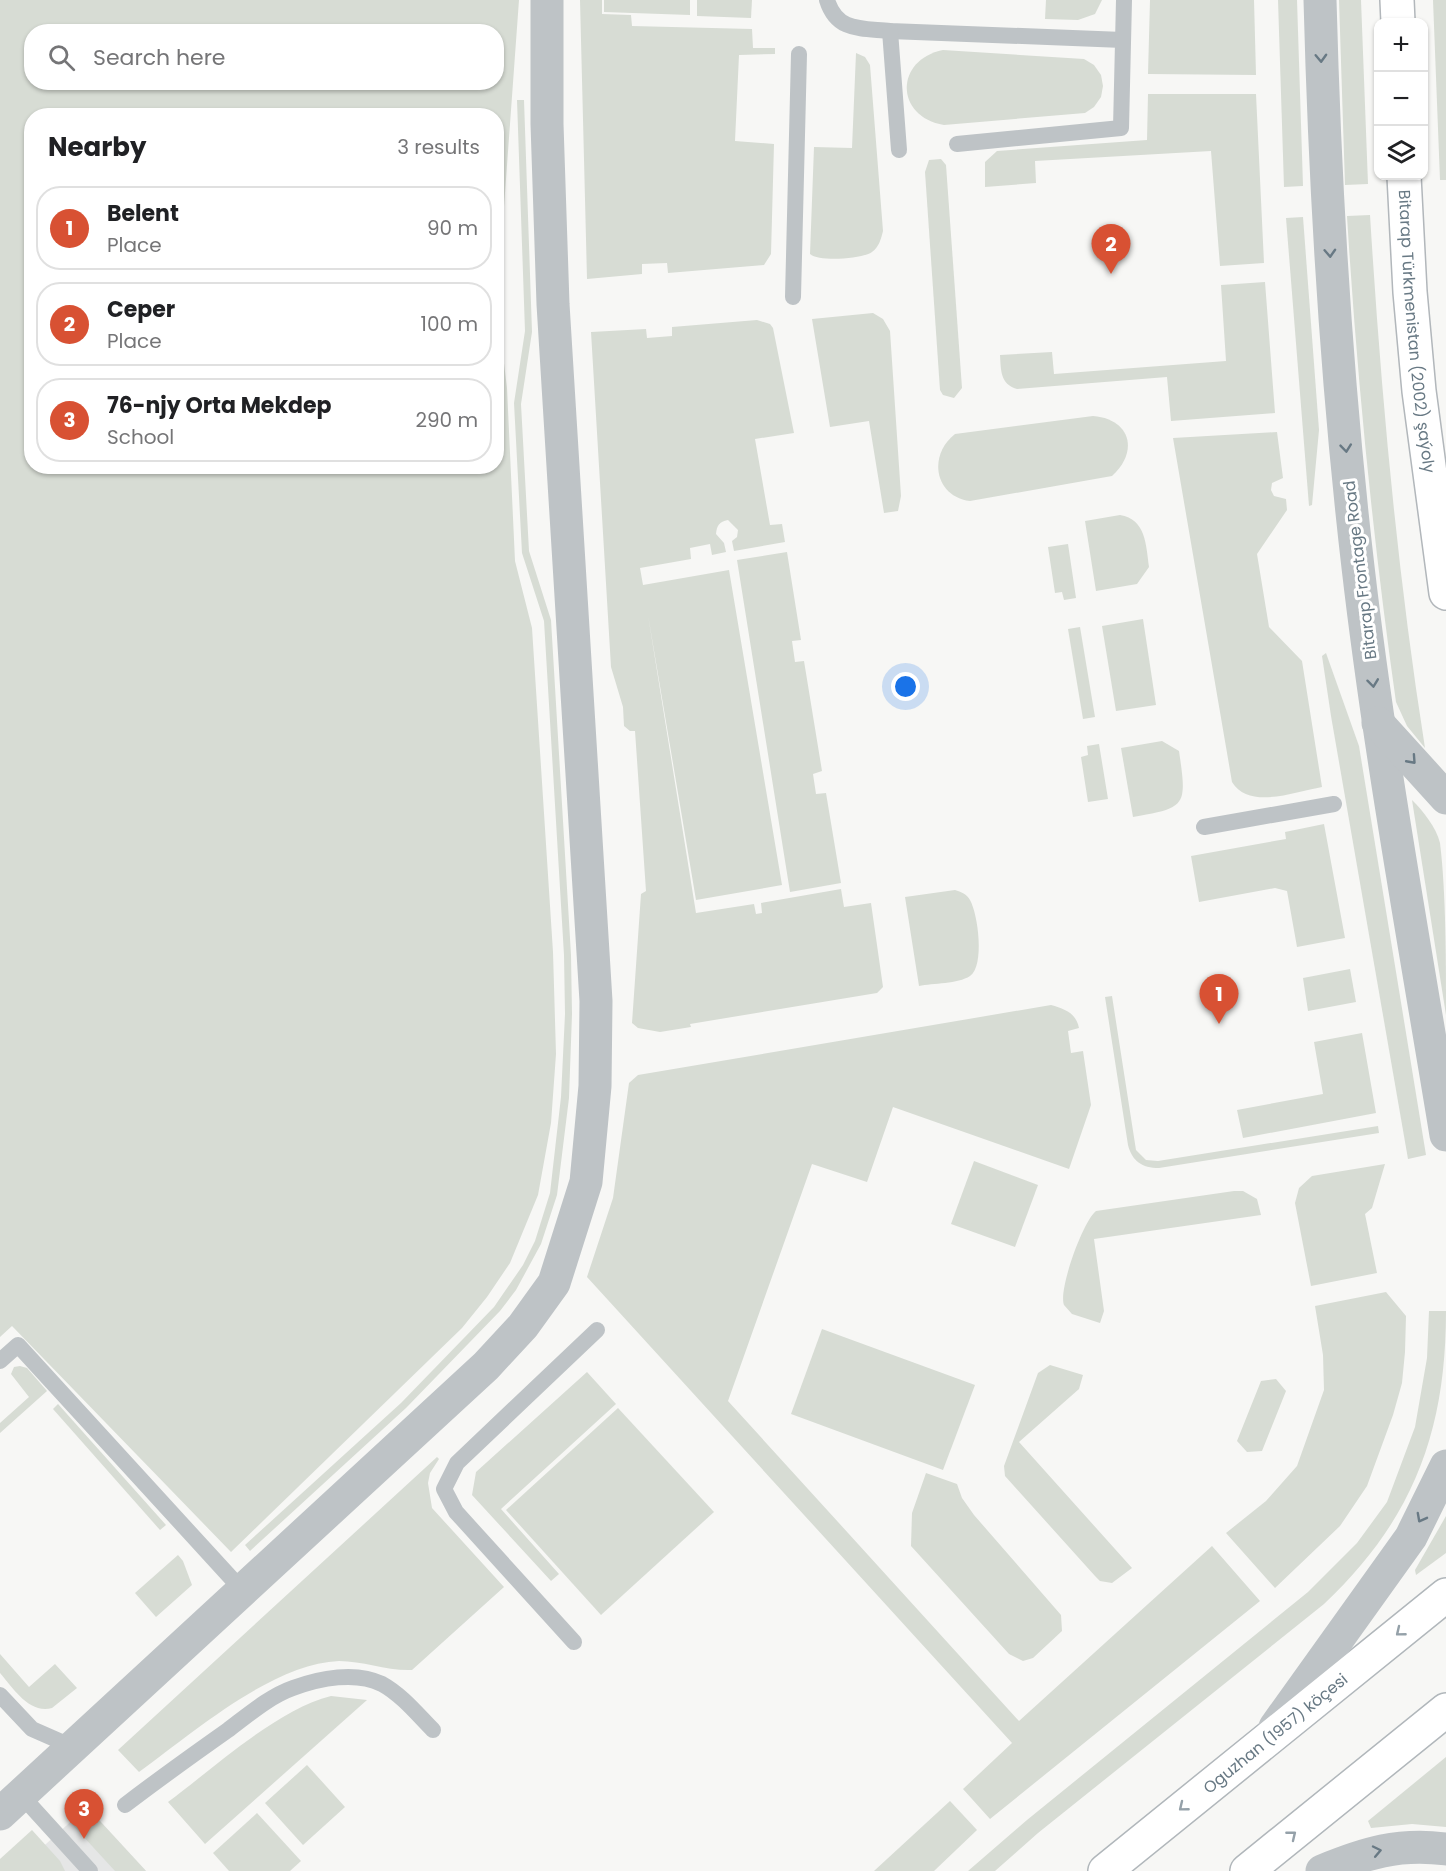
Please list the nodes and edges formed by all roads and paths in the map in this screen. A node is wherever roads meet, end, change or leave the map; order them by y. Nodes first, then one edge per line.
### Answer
1 (547, 0) edge
2 (827, 0) edge
3 (1124, 0) edge
4 (1320, 0) edge
5 (1397, 0) edge
6 (1398, 18) edge
7 (890, 31) junction
8 (1123, 40) junction
9 (799, 54) dead end
10 (957, 144) dead end
11 (899, 150) dead end
12 (1404, 180) edge
13 (793, 297) dead end
14 (1446, 593) edge
15 (1378, 723) junction
16 (1446, 798) edge
17 (1334, 804) dead end
18 (1204, 827) dead end
19 (1446, 1135) edge
20 (597, 1330) dead end
21 (0, 1361) edge
22 (1446, 1466) edge
23 (243, 1591) junction
24 (1446, 1595) edge
25 (574, 1642) dead end
26 (0, 1695) edge
27 (1446, 1710) edge
28 (433, 1730) dead end
29 (1264, 1742) junction
30 (73, 1747) junction
31 (10, 1804) edge
32 (125, 1805) dead end
33 (1446, 1849) edge
34 (90, 1871) edge
35 (1105, 1871) edge
36 (1247, 1871) edge
37 (1322, 1871) edge

1 - 23 street
2 - 7 lane
3 - 8 lane
4 -> 15 street, Bitarap Frontage Road
5 - 6 main road
7 - 8 lane
7 - 11 lane
8 - 10 lane
9 - 13 lane
12 - 14 main road, Bitarap Türkmenistan (2002) şaýoly
15 -> 16 street
15 - 19 street, Bitarap Frontage Road
17 - 18 lane
20 - 25 lane
21 - 23 lane
22 -> 29 street
23 - 30 street
24 -> 29 main road, Oguzhan (1957) köçesi
26 - 30 lane
36 -> 27 main road
28 - 32 lane
29 -> 35 main road, Oguzhan (1957) köçesi
30 - 31 street
31 - 34 lane
37 -> 33 street

